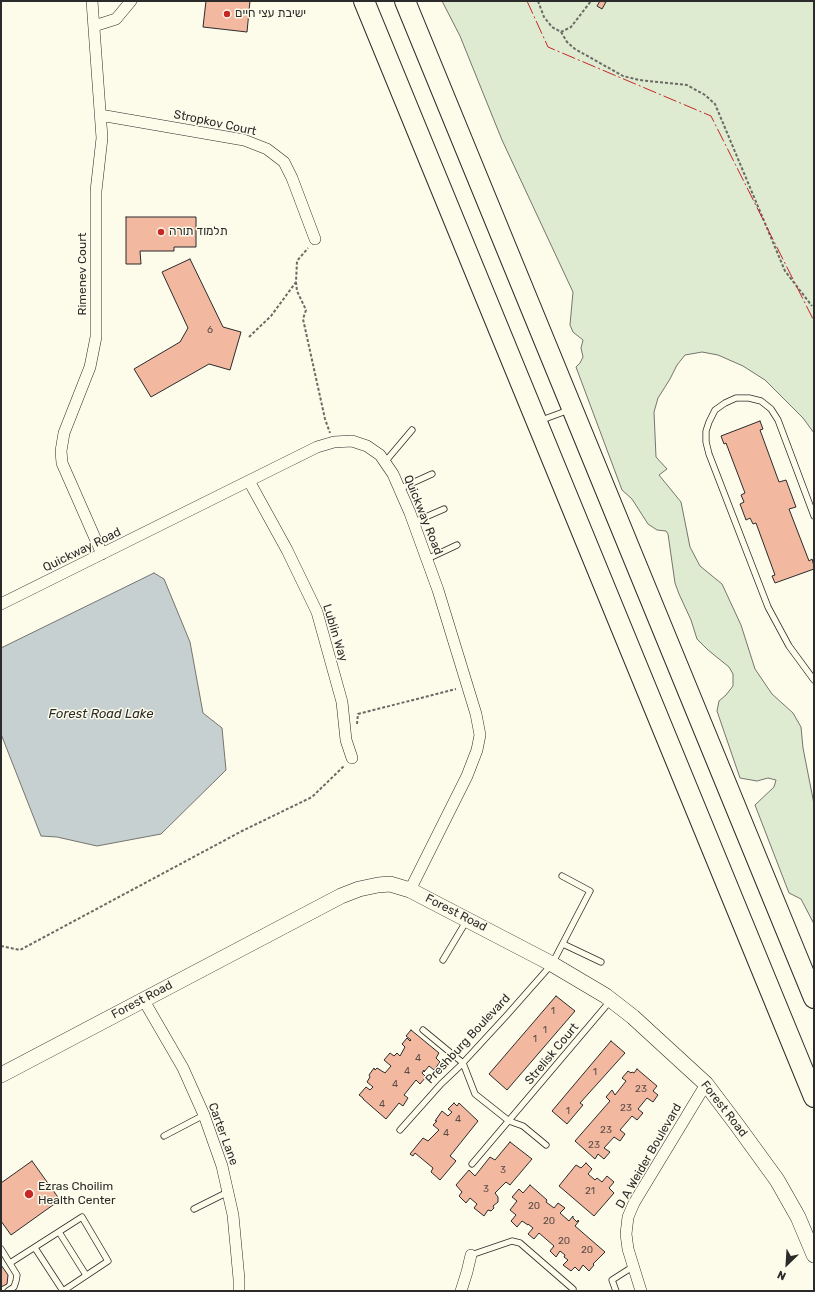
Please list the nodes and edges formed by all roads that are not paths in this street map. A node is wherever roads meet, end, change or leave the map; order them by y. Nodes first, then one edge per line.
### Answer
1 (92, 1) edge
2 (131, 1) edge
3 (364, 1) edge
4 (405, 1) edge
5 (94, 26) junction
6 (100, 115) junction
7 (315, 239) road end
8 (572, 408) junction
9 (537, 422) junction
10 (412, 430) dead end
11 (385, 463) junction
12 (432, 474) dead end
13 (249, 481) junction
14 (399, 489) junction
15 (444, 508) dead end
16 (814, 516) edge
17 (414, 522) junction
18 (457, 545) dead end
19 (102, 554) junction
20 (427, 559) junction
21 (1, 604) edge
22 (814, 680) edge
23 (352, 758) road end
24 (562, 876) dead end
25 (410, 890) junction
26 (467, 920) junction
27 (563, 944) junction
28 (443, 960) dead end
29 (600, 962) dead end
30 (552, 964) junction
31 (814, 998) edge
32 (143, 999) junction
33 (611, 1000) junction
34 (423, 1030) dead end
35 (463, 1063) junction
36 (1, 1075) edge
37 (706, 1084) junction
38 (814, 1097) edge
39 (204, 1115) junction
40 (509, 1121) junction
41 (400, 1130) dead end
42 (164, 1136) dead end
43 (546, 1145) dead end
44 (472, 1164) dead end
45 (228, 1192) junction
46 (194, 1209) dead end
47 (59, 1232) junction
48 (35, 1248) junction
49 (1, 1249) edge
50 (814, 1254) edge
51 (471, 1255) joint
52 (10, 1264) junction
53 (634, 1266) junction
54 (86, 1275) junction
55 (573, 1289) dead end
56 (8, 1291) edge
57 (239, 1291) edge
58 (461, 1291) edge
59 (616, 1291) edge
60 (641, 1291) edge

1 - 5 street, Rimenev Court
2 - 5 street
3 - 9 highway
4 - 8 highway
5 - 6 street, Rimenev Court
6 - 7 street, Stropkov Court
6 - 19 street, Rimenev Court
8 - 9 lane
8 - 31 highway
9 - 38 highway
10 - 11 lane
11 - 13 street, Quickway Road
11 - 14 street, Quickway Road
12 - 14 lane
13 - 19 street, Quickway Road
13 - 23 street, Lublin Way
14 - 17 street, Quickway Road
15 - 17 lane
16 - 22 lane
17 - 20 street, Quickway Road
18 - 20 lane
19 - 21 street, Quickway Road
20 - 25 street, Quickway Road
24 - 27 lane, Preshburg Boulevard
25 - 26 street, Forest Road
25 - 32 street, Forest Road
26 - 28 lane
26 - 30 street, Forest Road
27 - 29 lane
27 - 30 lane, Preshburg Boulevard
30 - 33 street, Forest Road
30 - 35 lane, Preshburg Boulevard
32 - 36 street, Forest Road
32 - 39 street, Carter Lane
33 - 37 street, Forest Road
33 - 40 lane, Strelisk Court
34 - 35 lane
35 - 40 lane
35 - 41 lane, Preshburg Boulevard
37 - 50 street, Forest Road
37 - 53 street, D A Weider Boulevard
39 - 42 lane
39 - 45 street, Carter Lane
40 - 43 lane
40 - 44 lane, Strelisk Court
45 - 46 lane
45 - 57 street, Carter Lane
47 - 48 lane
47 - 54 lane
47 - 54 lane
48 - 52 lane
48 - 54 lane
49 - 52 lane
51 - 55 lane
51 - 58 street
52 - 56 lane
53 - 59 lane
53 - 60 street, D A Weider Boulevard

